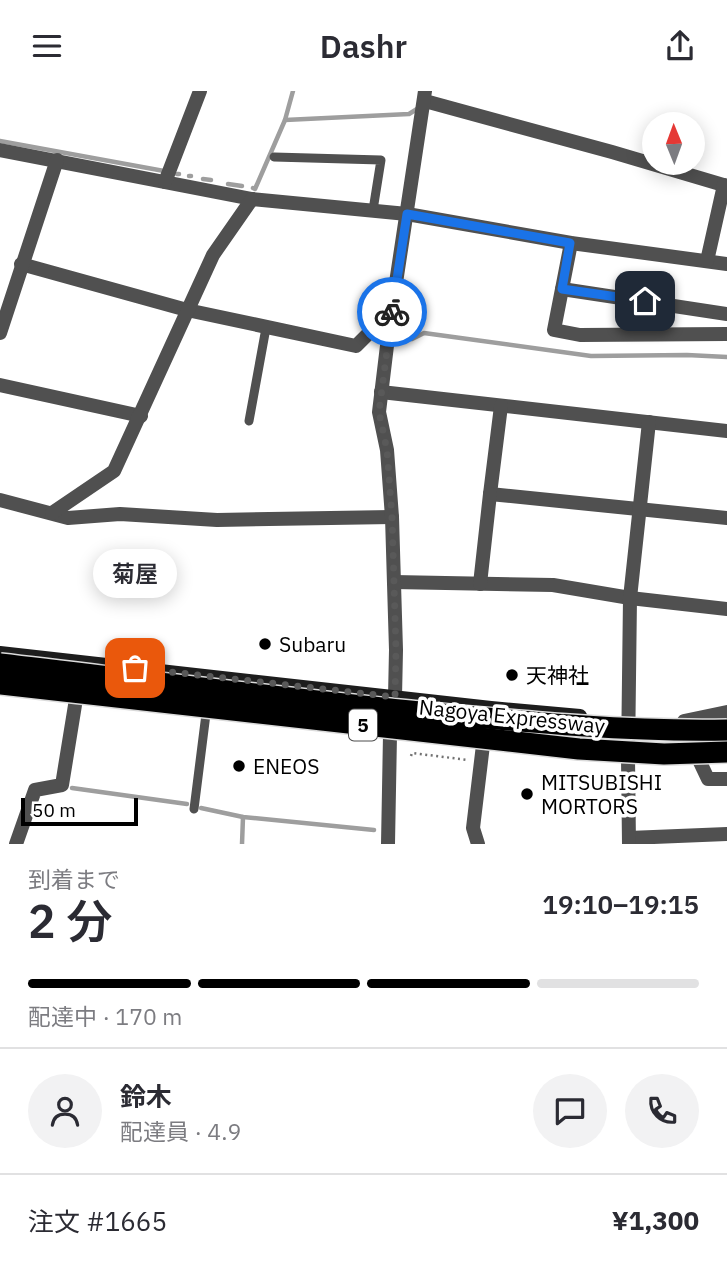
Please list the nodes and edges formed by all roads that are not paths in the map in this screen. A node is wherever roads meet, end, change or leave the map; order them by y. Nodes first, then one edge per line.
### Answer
1 (200, 91) edge
2 (425, 96) edge
3 (0, 150) edge
4 (274, 157) dead end
5 (57, 160) junction
6 (165, 182) junction
7 (726, 185) edge
8 (251, 199) junction
9 (373, 210) junction
10 (407, 214) junction
11 (570, 243) junction
12 (707, 261) junction
13 (21, 264) junction
14 (727, 264) edge
15 (562, 289) junction
16 (187, 310) junction
17 (727, 314) edge
18 (266, 328) junction
19 (389, 329) junction
20 (727, 332) edge
21 (0, 333) edge
22 (0, 385) edge
23 (381, 392) junction
24 (501, 406) junction
25 (141, 416) junction
26 (249, 421) dead end
27 (649, 422) junction
28 (727, 431) edge
29 (491, 494) junction
30 (0, 500) edge
31 (639, 508) junction
32 (52, 513) junction
33 (392, 517) junction
34 (727, 518) edge
35 (394, 582) junction
36 (480, 584) junction
37 (630, 598) junction
38 (727, 609) edge
39 (0, 653) edge
40 (0, 664) edge
41 (0, 684) edge
42 (0, 690) edge
43 (395, 697) junction
44 (76, 699) junction
45 (727, 712) edge
46 (206, 713) junction
47 (628, 720) junction
48 (684, 721) junction
49 (727, 721) edge
50 (727, 730) edge
51 (390, 734) junction
52 (483, 745) junction
53 (727, 752) edge
54 (628, 758) junction
55 (727, 759) edge
56 (699, 760) junction
57 (727, 779) edge
58 (194, 809) dead end
59 (727, 834) edge
60 (700, 840) edge
61 (629, 841) edge
62 (16, 844) edge
63 (388, 844) edge
64 (478, 844) edge

1 - 6 street
2 - 7 street
2 - 10 street
3 - 5 street
4 - 9 lane
5 - 6 street
5 - 13 street
6 - 8 street
7 - 12 street
8 - 9 street
8 - 16 street
9 - 10 street
10 - 11 street
10 - 19 street
11 - 12 street
11 - 15 street
12 - 14 street
13 - 16 street
13 - 21 street
15 - 17 street
15 - 20 street
16 - 18 street
16 - 25 street
18 - 19 street
18 - 26 lane
19 - 23 street
22 - 25 street
23 - 24 street
23 - 33 street
24 - 27 street
24 - 29 street
25 - 32 street
27 - 28 street
27 - 31 street
29 - 31 street
29 - 36 street
30 - 32 street
31 - 34 street
31 - 37 street
32 - 33 street
33 - 35 street
35 - 36 street
35 - 43 street
36 - 37 street
37 - 38 street
37 - 47 street
39 - 43 main road
40 - 50 highway, Nagoya Expressway / 5, bridge
41 - 53 highway, Nagoya Expressway / 5, bridge
42 - 44 main road
43 - 47 main road
44 - 46 main road
44 - 62 street
45 - 48 street
46 - 51 main road
46 - 58 lane
47 - 48 main road
47 - 54 street
48 - 49 main road
51 - 52 main road
51 - 63 street
52 - 54 main road
52 - 64 street
54 - 56 main road
54 - 61 street
55 - 56 main road
56 - 57 street
59 - 60 street
60 - 61 street

